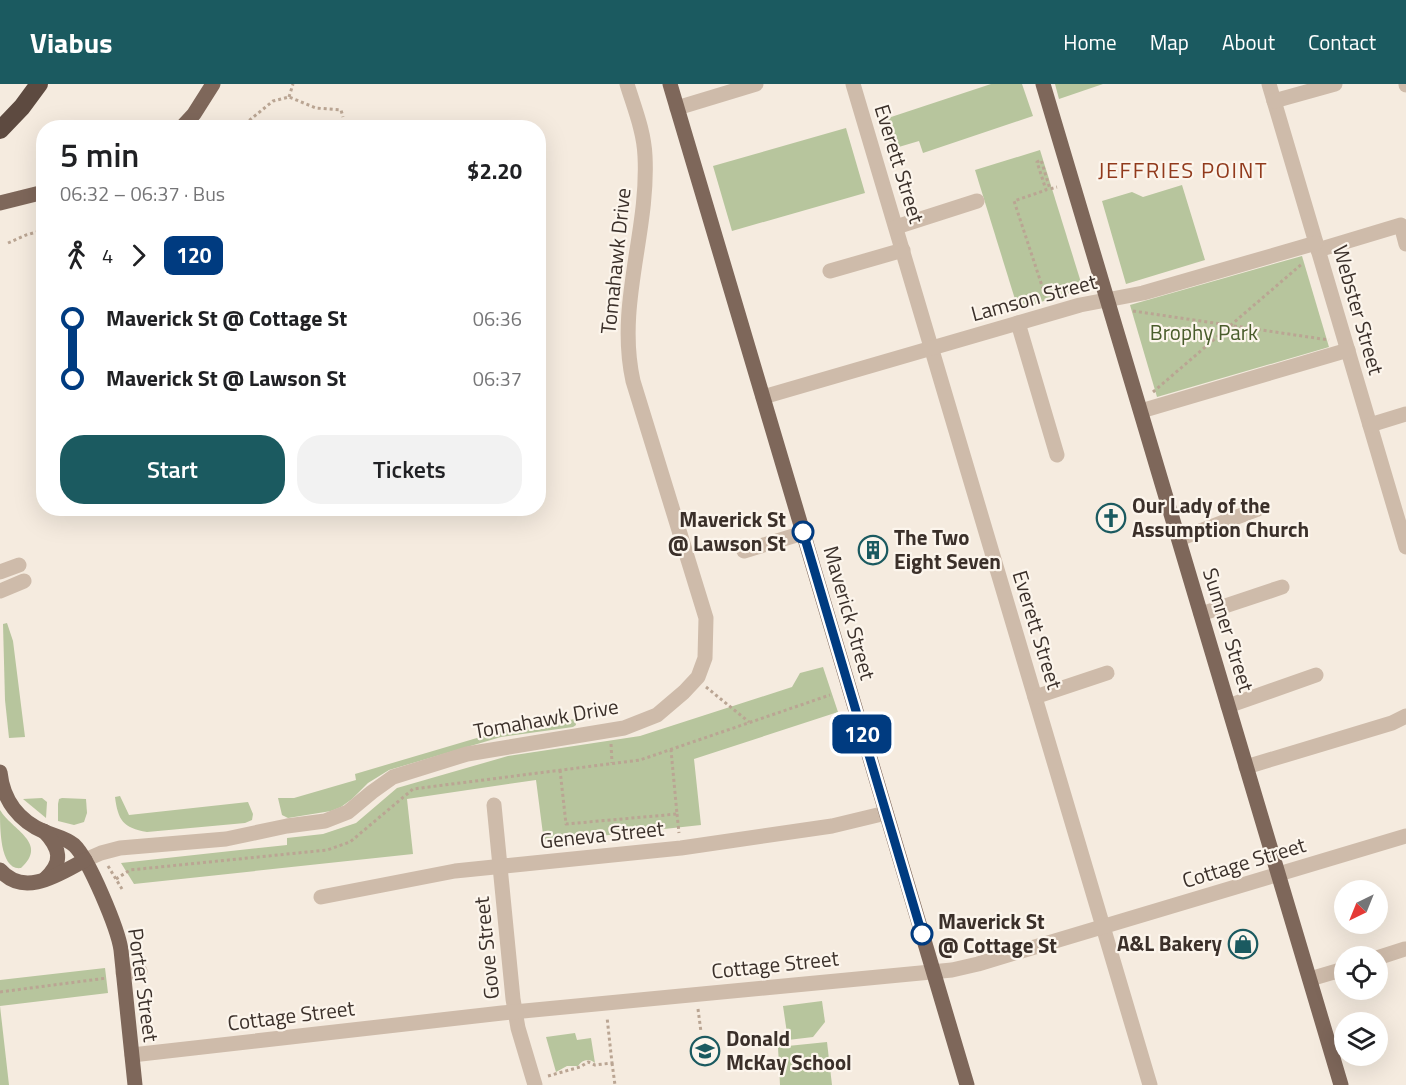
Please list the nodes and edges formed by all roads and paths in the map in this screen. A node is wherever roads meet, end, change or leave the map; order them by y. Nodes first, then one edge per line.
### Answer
1 (39, 84) edge
2 (213, 84) edge
3 (293, 84) edge
4 (627, 84) edge
5 (670, 84) edge
6 (756, 84) edge
7 (854, 84) edge
8 (1043, 84) edge
9 (1269, 84) edge
10 (1335, 84) edge
11 (289, 97) junction
12 (1275, 101) junction
13 (677, 108) junction
14 (343, 117) dead end
15 (189, 120) edge
16 (250, 120) edge
17 (0, 130) edge
18 (1057, 188) dead end
19 (1048, 189) junction
20 (36, 194) edge
21 (977, 201) dead end
22 (0, 203) edge
23 (896, 227) junction
24 (36, 232) edge
25 (8, 243) dead end
26 (1406, 244) edge
27 (1317, 246) junction
28 (903, 250) junction
29 (1306, 260) dead end
30 (830, 271) dead end
31 (1108, 300) junction
32 (1048, 304) dead end
33 (1128, 311) dead end
34 (1018, 322) junction
35 (1228, 326) junction
36 (1330, 340) dead end
37 (932, 348) junction
38 (1348, 350) junction
39 (1152, 393) dead end
40 (763, 397) junction
41 (1141, 411) junction
42 (1406, 414) edge
43 (1370, 425) junction
44 (1057, 454) dead end
45 (1258, 509) dead end
46 (803, 532) junction
47 (1179, 538) junction
48 (1406, 547) edge
49 (744, 550) dead end
50 (20, 565) dead end
51 (0, 572) edge
52 (24, 581) dead end
53 (1282, 587) dead end
54 (0, 591) edge
55 (1201, 614) junction
56 (1107, 673) dead end
57 (1316, 675) dead end
58 (696, 679) junction
59 (830, 694) dead end
60 (1035, 697) junction
61 (1228, 706) junction
62 (1406, 716) edge
63 (749, 722) junction
64 (671, 750) junction
65 (1246, 767) junction
66 (560, 770) junction
67 (0, 772) edge
68 (494, 805) dead end
69 (886, 813) junction
70 (677, 814) junction
71 (44, 831) junction
72 (1406, 836) edge
73 (681, 848) junction
74 (85, 860) junction
75 (108, 866) dead end
76 (499, 866) junction
77 (0, 870) edge
78 (1279, 874) junction
79 (116, 879) junction
80 (43, 881) junction
81 (122, 889) dead end
82 (321, 897) dead end
83 (1103, 926) junction
84 (1405, 949) edge
85 (1388, 954) edge
86 (140, 971) dead end
87 (933, 971) junction
88 (1334, 972) edge
89 (123, 973) junction
90 (1310, 979) junction
91 (108, 980) dead end
92 (0, 992) edge
93 (698, 1008) dead end
94 (516, 1012) junction
95 (607, 1017) dead end
96 (700, 1032) dead end
97 (132, 1055) junction
98 (612, 1063) junction
99 (541, 1080) edge
100 (135, 1085) edge
101 (615, 1085) edge
102 (967, 1085) edge
103 (1150, 1085) edge
104 (1341, 1085) edge

1 - 17 highway
2 - 15 main road
3 - 11 path
4 - 58 street, Tomahawk Drive
5 - 13 main road, Maverick Street
6 - 13 street
7 - 23 street, Everett Street
8 - 31 main road, Sumner Street
9 - 12 street, Webster Street
10 - 12 street
11 - 14 path
11 - 16 path
12 - 27 street, Webster Street
13 - 40 main road, Maverick Street
18 - 19 path
19 - 19 path
19 - 32 path
20 - 22 main road
21 - 23 street
23 - 28 street, Everett Street
24 - 25 path
26 - 27 street, Lamson Street
27 - 31 street, Lamson Street
27 - 38 street, Webster Street
28 - 30 street
28 - 37 street, Everett Street
29 - 35 path
31 - 34 street, Lamson Street
31 - 41 main road, Sumner Street
33 - 35 path
34 - 37 street, Lamson Street
34 - 44 street
35 - 36 path
35 - 39 path
37 - 40 street, Lamson Street
37 - 60 street, Everett Street
38 - 41 street
38 - 43 street, Webster Street
40 - 46 main road, Maverick Street
41 - 47 main road, Sumner Street
42 - 43 street
43 - 48 street, Webster Street
45 - 47 street
46 - 49 street
46 - 69 main road, Maverick Street
47 - 55 main road, Sumner Street
50 - 51 street
52 - 54 street
53 - 55 street
55 - 61 main road, Sumner Street
56 - 60 street
57 - 61 street
58 - 63 path
58 - 74 street, Tomahawk Drive
59 - 63 path
60 - 83 street, Everett Street
61 - 65 main road, Sumner Street
62 - 65 street
63 - 64 path
64 - 66 path
64 - 70 path
65 - 78 main road, Sumner Street
66 - 70 path
66 - 79 path
67 - 71 main road, Porter Street
68 - 76 street, Gove Street
69 - 73 street, Geneva Street
69 - 87 main road, Maverick Street
70 - 73 path
71 - 74 main road, Porter Street
71 - 80 main road
72 - 78 street, Cottage Street
73 - 76 street, Geneva Street
74 - 80 main road
74 - 89 main road, Porter Street
75 - 79 path
76 - 82 street, Geneva Street
76 - 94 street, Gove Street
77 - 80 main road
78 - 83 street, Cottage Street
78 - 90 main road, Sumner Street
79 - 81 path
83 - 87 street, Cottage Street
83 - 103 street, Everett Street
84 - 85 street
86 - 89 street
87 - 94 street, Cottage Street
87 - 102 main road, Maverick Street
88 - 90 street
89 - 97 main road, Porter Street
90 - 104 main road, Sumner Street
91 - 92 path
93 - 96 path
94 - 97 street, Cottage Street
94 - 99 street, Gove Street
95 - 98 path
97 - 100 main road, Porter Street
98 - 99 path
98 - 101 path

